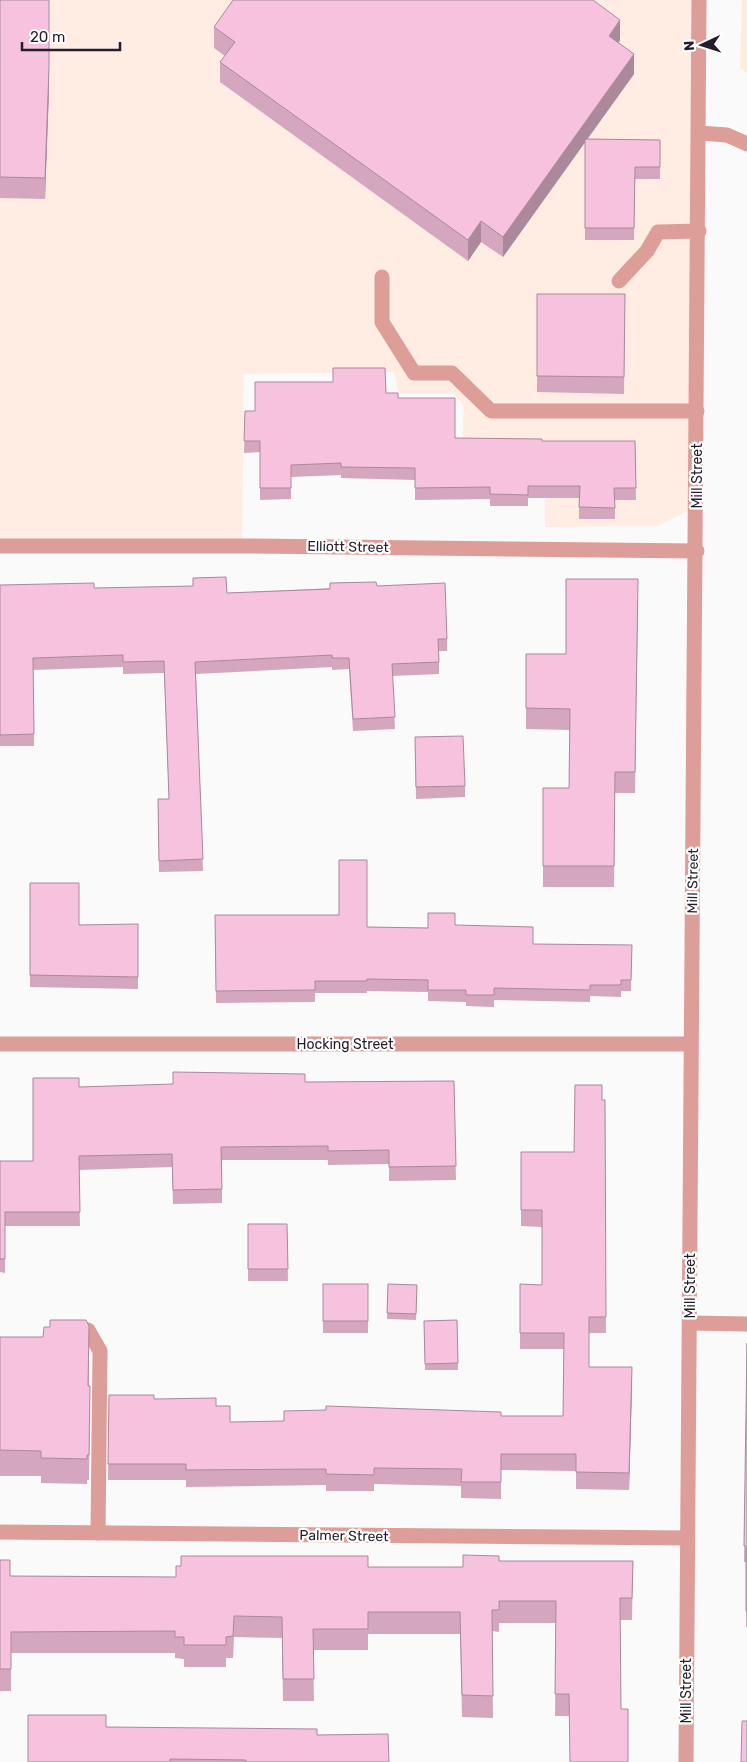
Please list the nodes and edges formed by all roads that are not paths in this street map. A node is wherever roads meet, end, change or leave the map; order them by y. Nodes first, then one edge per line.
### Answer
1 (699, 0) edge
2 (700, 133) junction
3 (747, 144) edge
4 (699, 231) junction
5 (382, 277) dead end
6 (619, 281) dead end
7 (697, 411) junction
8 (0, 546) edge
9 (696, 551) junction
10 (0, 1044) edge
11 (690, 1044) junction
12 (690, 1323) junction
13 (747, 1324) edge
14 (88, 1330) edge
15 (0, 1532) edge
16 (98, 1533) junction
17 (687, 1538) junction
18 (686, 1762) edge

1 - 2 street, Mill Street
2 - 3 street
2 - 4 street, Mill Street
4 - 6 street
4 - 7 street, Mill Street
5 - 7 street
7 - 9 street, Mill Street
8 - 9 street, Elliott Street
9 - 11 street, Mill Street
10 - 11 street, Hocking Street
11 - 12 street, Mill Street
12 - 13 street
12 - 17 street, Mill Street
14 - 16 street
15 - 16 street, Palmer Street
16 - 17 street, Palmer Street
17 - 18 street, Mill Street

